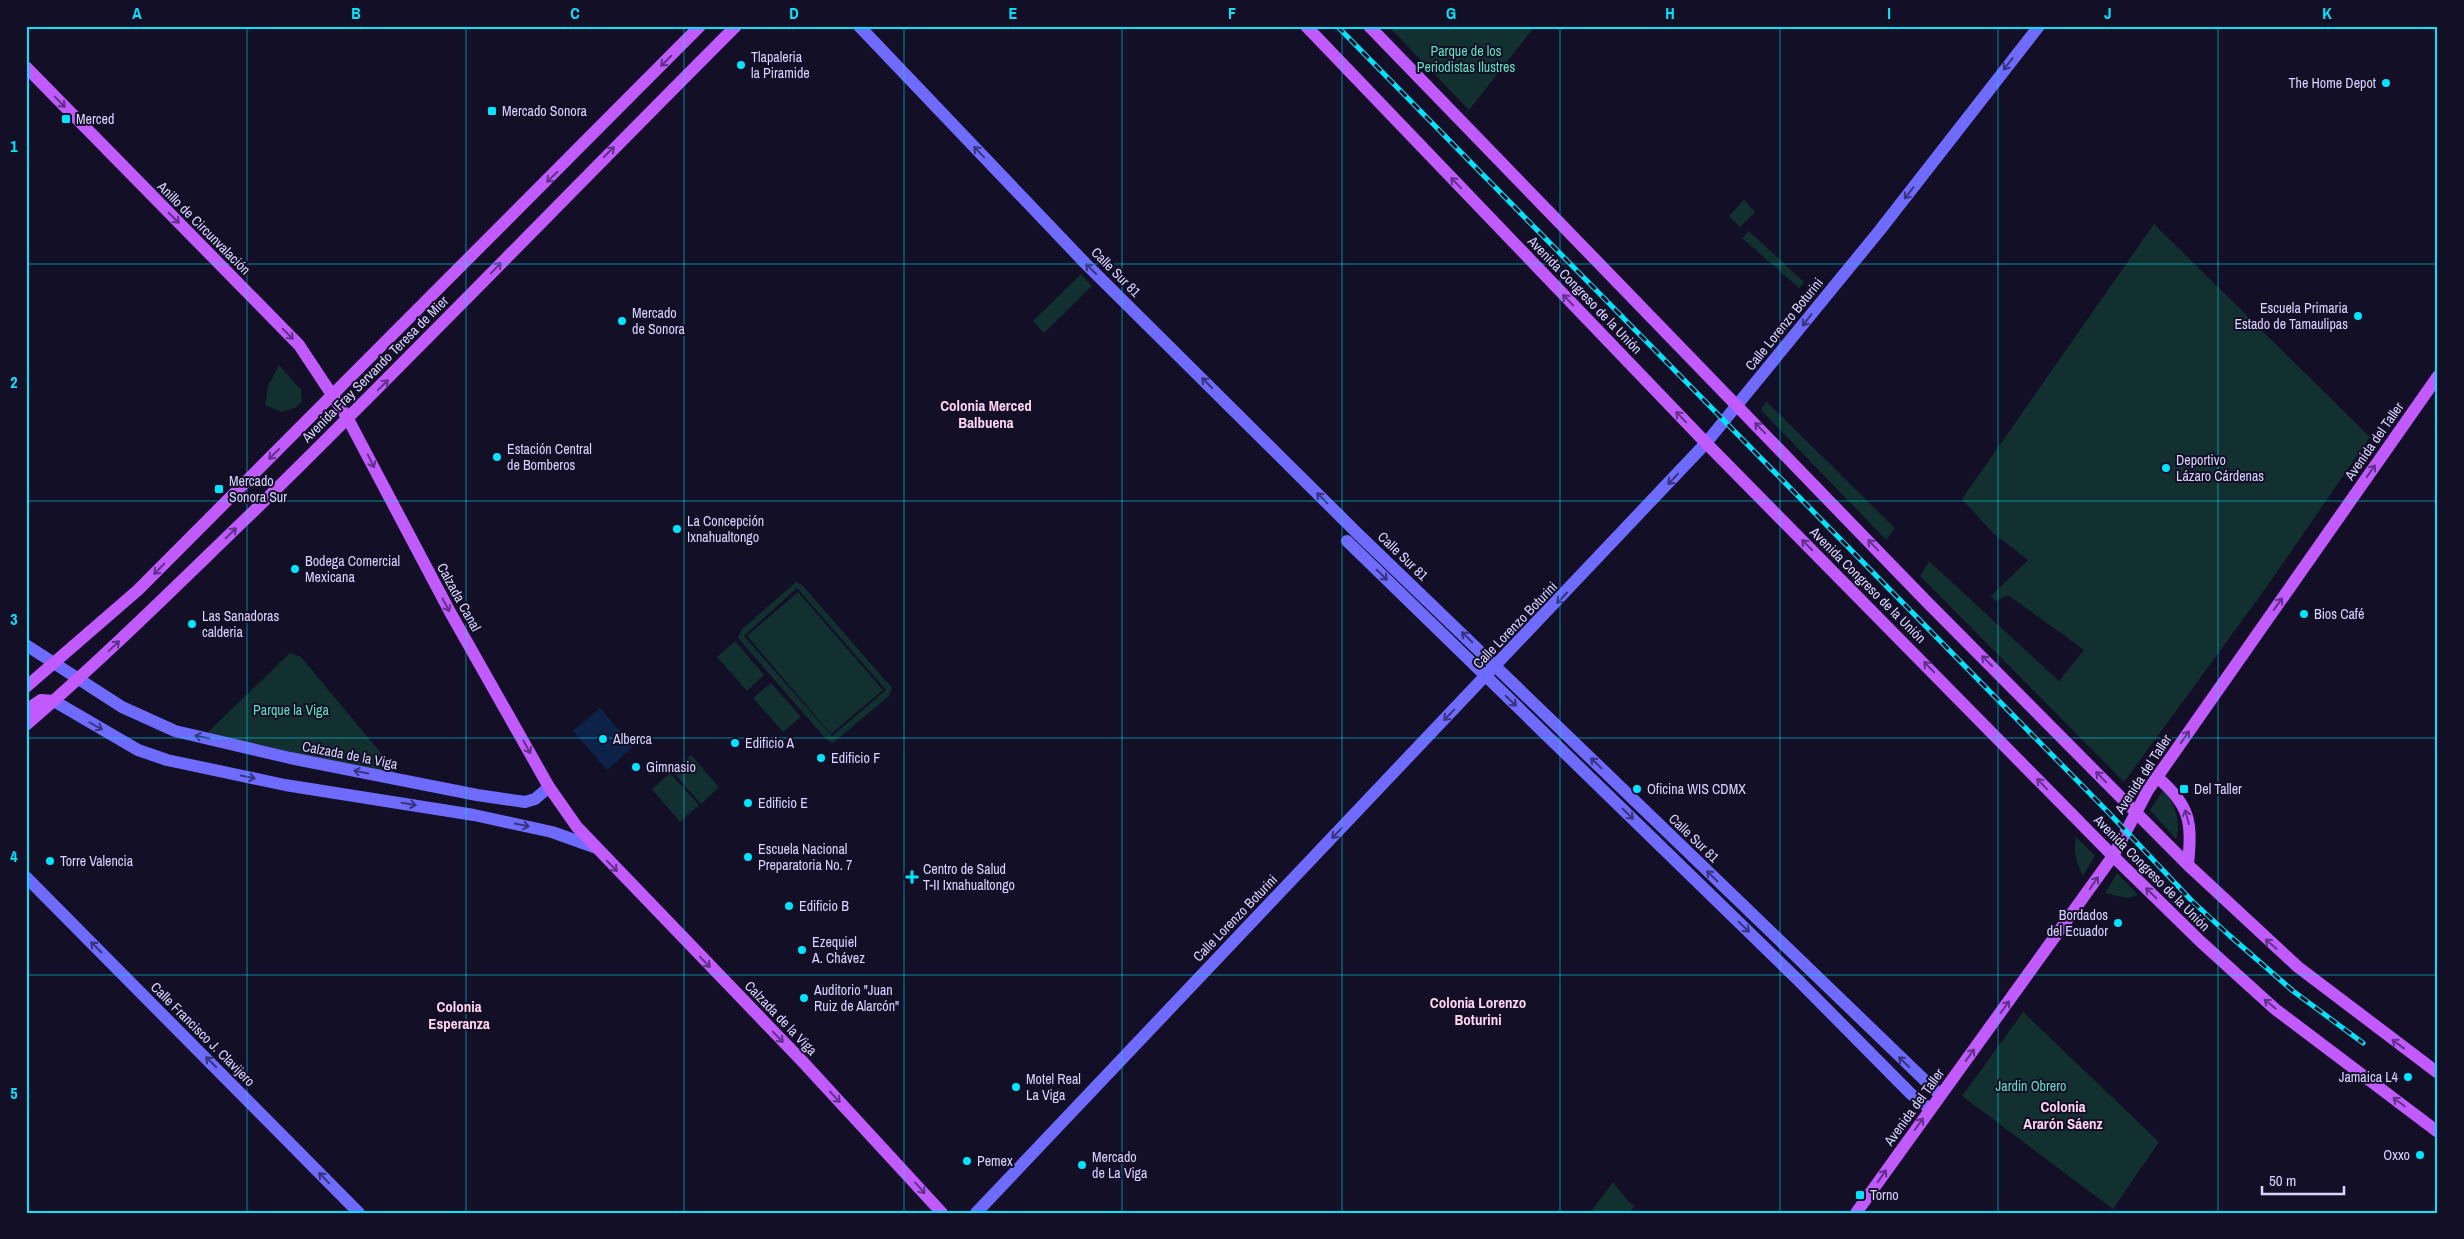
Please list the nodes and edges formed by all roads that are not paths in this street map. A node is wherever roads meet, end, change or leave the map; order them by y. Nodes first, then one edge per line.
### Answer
1 (700, 26) edge
2 (736, 26) edge
3 (859, 26) edge
4 (1306, 26) edge
5 (1368, 26) edge
6 (2039, 26) edge
7 (26, 67) edge
8 (2438, 376) edge
9 (333, 395) junction
10 (1738, 406) junction
11 (348, 419) junction
12 (1706, 443) junction
13 (1347, 541) dead end
14 (26, 644) edge
15 (53, 664) junction
16 (1497, 666) junction
17 (1486, 677) junction
18 (78, 679) junction
19 (26, 687) edge
20 (54, 701) junction
21 (26, 710) edge
22 (26, 725) edge
23 (2157, 777) junction
24 (550, 787) junction
25 (2135, 812) junction
26 (594, 847) junction
27 (2113, 856) junction
28 (2188, 865) junction
29 (26, 877) edge
30 (2438, 1073) edge
31 (1940, 1095) junction
32 (1930, 1108) junction
33 (2438, 1132) edge
34 (359, 1213) edge
35 (942, 1213) edge
36 (976, 1213) edge
37 (1856, 1213) edge

1 -> 9 main road, Avenida Fray Servando Teresa de Mier
11 -> 2 main road, Avenida Fray Servando Teresa de Mier
16 -> 3 street, Calle Sur 81
12 -> 4 main road, Avenida Congreso de la Unión
5 - 10 main road
6 -> 10 street, Calle Lorenzo Boturini
7 -> 9 main road, Anillo de Circunvalación
23 -> 8 main road, Avenida del Taller
9 - 11 main road, Anillo de Circunvalación
9 -> 15 main road, Avenida Fray Servando Teresa de Mier
10 - 12 street, Calle Lorenzo Boturini
25 -> 10 main road
18 -> 11 main road, Avenida Fray Servando Teresa de Mier
11 -> 24 main road, Calzada Canal
12 -> 16 street, Calle Lorenzo Boturini
27 -> 12 main road, Avenida Congreso de la Unión
13 -> 17 street, Calle Sur 81
14 - 15 street, Calzada de la Viga
15 - 18 street, Calzada de la Viga
15 - 19 main road, Avenida Fray Servando Teresa de Mier
16 - 17 street, Calle Lorenzo Boturini
31 -> 16 street, Calle Sur 81
17 -> 32 street, Calle Sur 81
17 -> 36 street, Calle Lorenzo Boturini
18 - 20 main road, Avenida Fray Servando Teresa de Mier
24 -> 18 street, Calzada de la Viga
20 - 21 main road
20 - 22 main road, Avenida Fray Servando Teresa de Mier
20 -> 26 street, Calzada de la Viga
23 - 25 main road, Avenida del Taller
28 -> 23 main road
24 - 26 main road, Calzada de la Viga
25 - 27 main road, Avenida del Taller
25 - 28 main road
26 -> 35 main road, Calzada de la Viga
31 -> 27 main road, Avenida del Taller
33 -> 27 main road, Avenida Congreso de la Unión
30 -> 28 main road
34 -> 29 street, Calle Francisco J. Clavijero
31 - 32 main road, Avenida del Taller
37 -> 32 main road, Avenida del Taller

